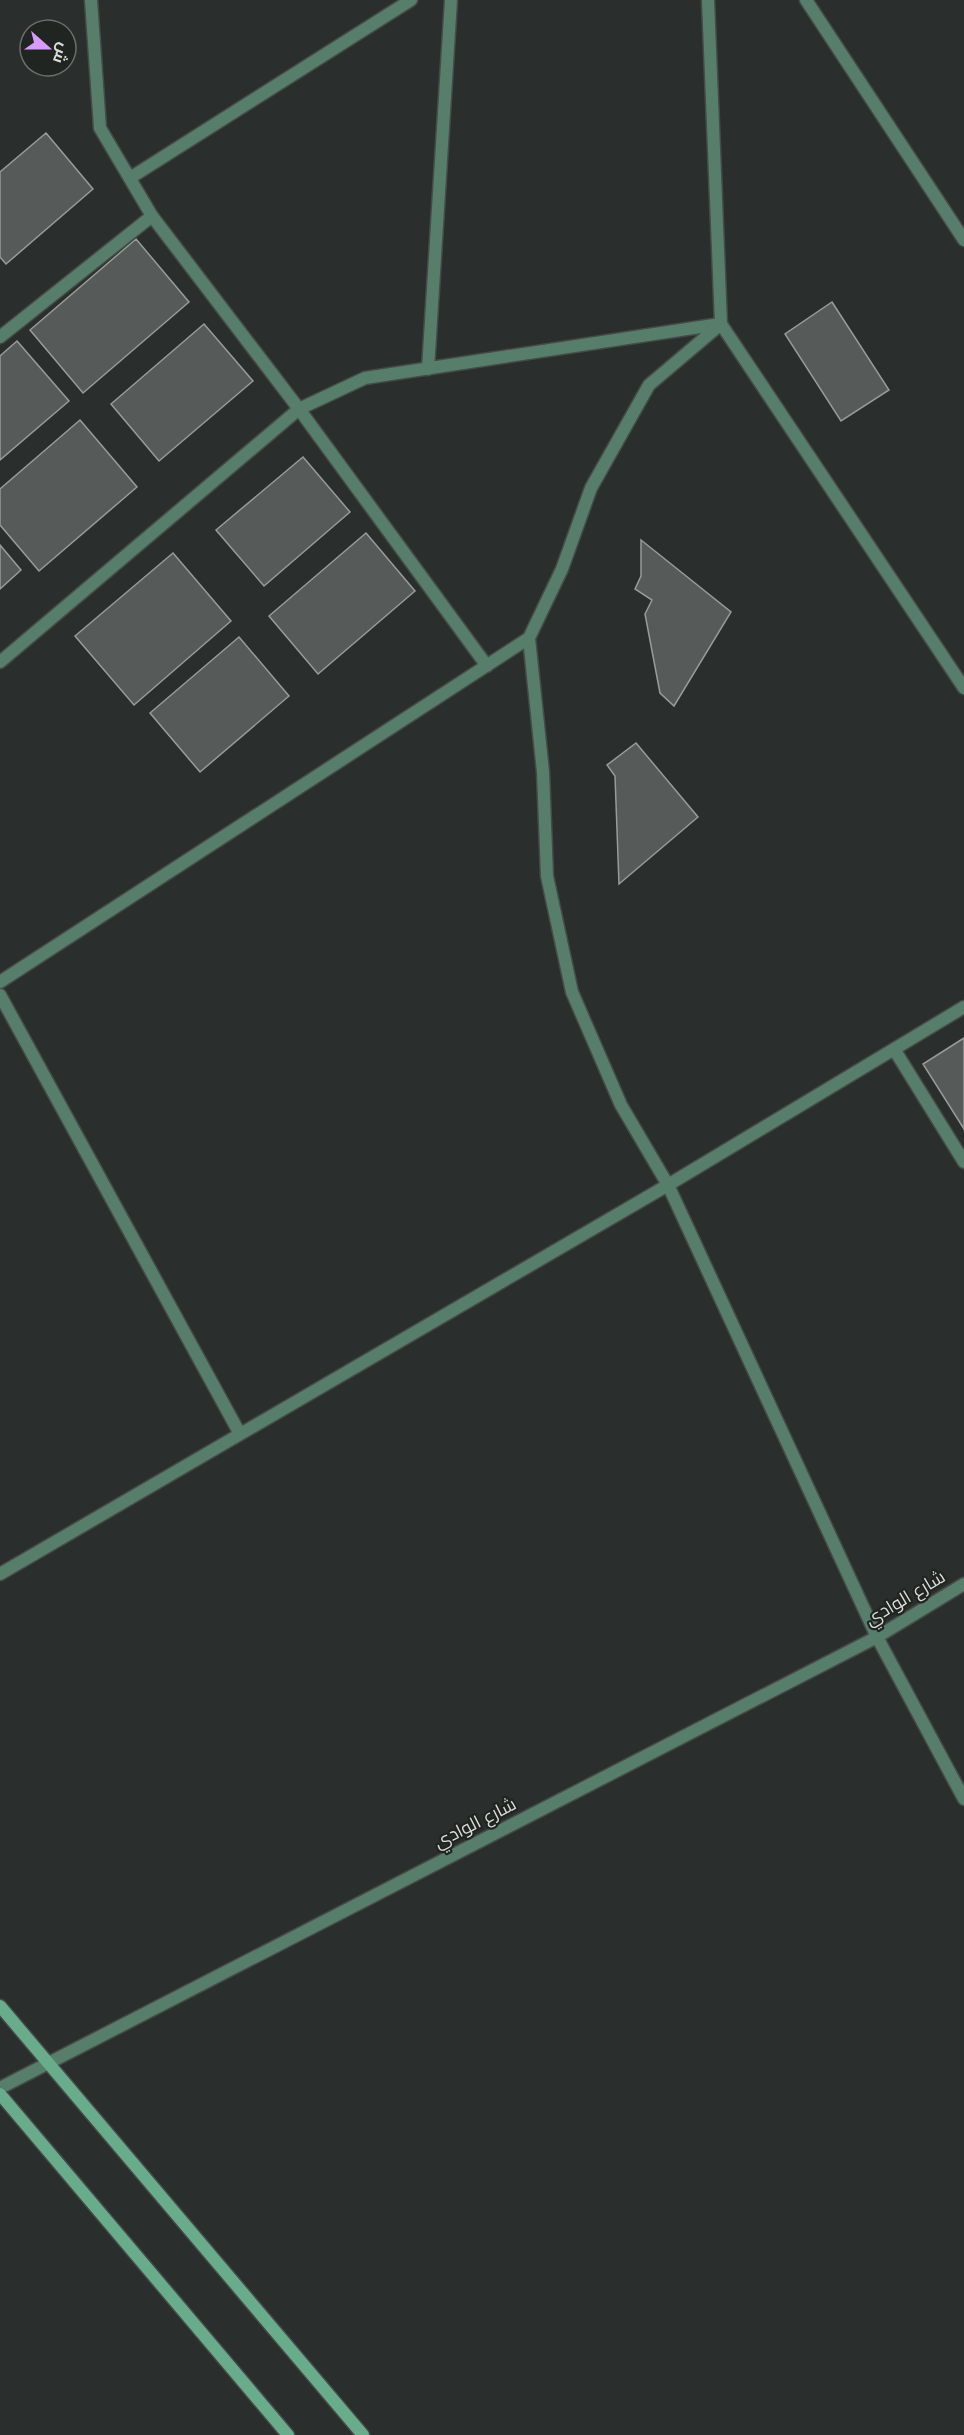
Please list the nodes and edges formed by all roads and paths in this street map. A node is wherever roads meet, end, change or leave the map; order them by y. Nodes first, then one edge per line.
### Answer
1 (91, 0) edge
2 (411, 0) edge
3 (451, 0) edge
4 (708, 0) edge
5 (806, 0) edge
6 (130, 178) junction
7 (152, 216) junction
8 (964, 240) edge
9 (721, 324) junction
10 (0, 337) edge
11 (428, 369) junction
12 (299, 409) junction
13 (529, 638) junction
14 (0, 662) edge
15 (487, 666) junction
16 (964, 688) edge
17 (0, 982) edge
18 (0, 995) edge
19 (964, 1007) edge
20 (894, 1049) junction
21 (964, 1162) edge
22 (668, 1185) junction
23 (240, 1434) junction
24 (0, 1574) edge
25 (964, 1584) edge
26 (877, 1637) junction
27 (964, 1799) edge
28 (0, 2006) edge
29 (48, 2063) junction
30 (0, 2088) edge
31 (0, 2094) edge
32 (288, 2435) edge
33 (363, 2435) edge

1 - 6 street
2 - 6 street
3 - 11 street
4 - 9 street
5 - 8 street
6 - 7 street
7 - 10 street
7 - 12 street
9 - 11 street
9 - 13 street
9 - 16 street
11 - 12 street
12 - 14 street
12 - 15 street
13 - 15 street
13 - 22 street
15 - 17 street
18 - 23 street
19 - 20 street
20 - 21 street
20 - 22 street
22 - 23 street
22 - 26 street
23 - 24 street
25 - 26 street, شارع الوادي
26 - 27 street
26 - 29 street, شارع الوادي
28 - 29 main road
29 - 30 street, شارع الوادي
29 - 33 main road
31 - 32 main road

